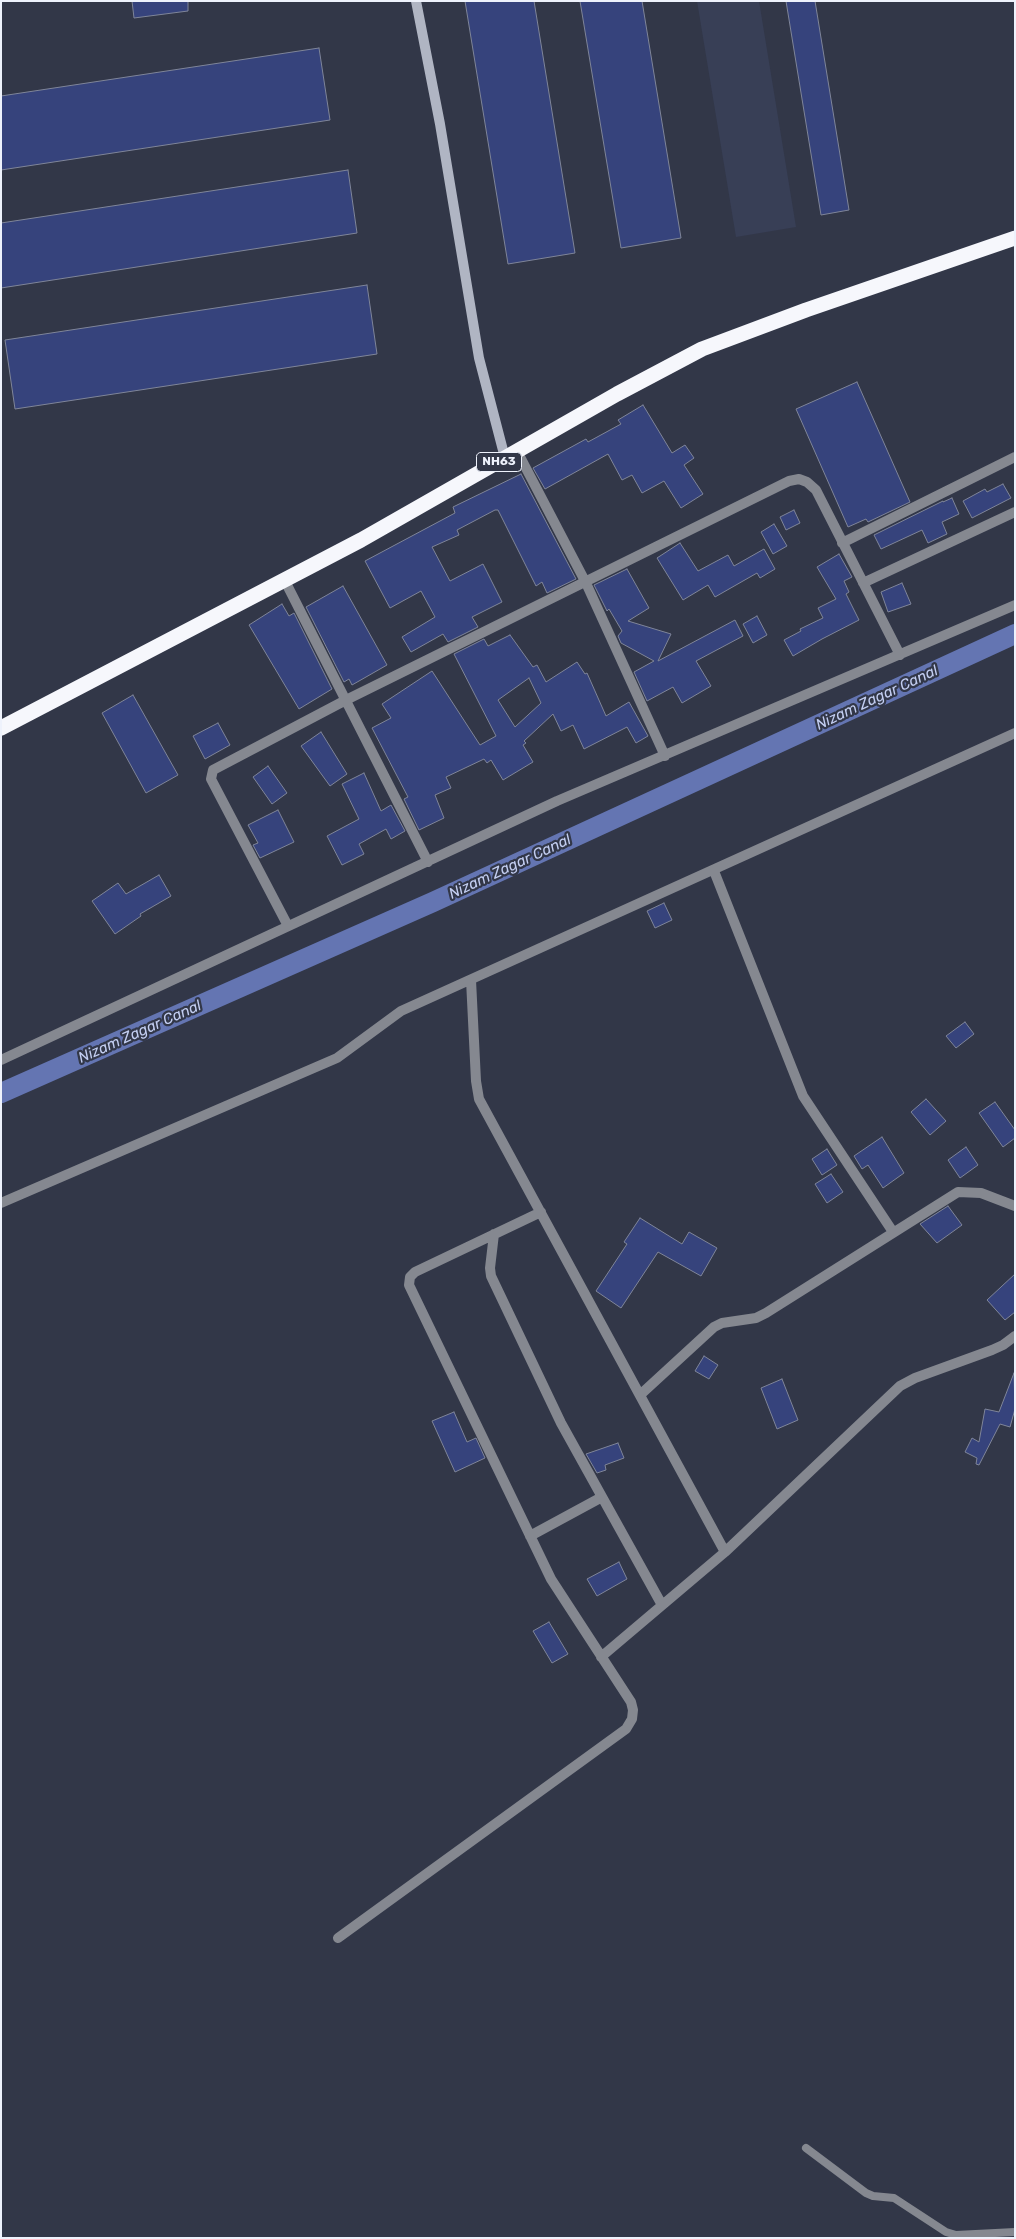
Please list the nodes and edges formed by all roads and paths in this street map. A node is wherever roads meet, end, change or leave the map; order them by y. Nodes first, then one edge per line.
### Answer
1 (416, 1) edge
2 (1015, 238) edge
3 (511, 454) junction
4 (1015, 457) edge
5 (1015, 512) edge
6 (842, 543) junction
7 (285, 581) junction
8 (586, 583) junction
9 (863, 583) junction
10 (1015, 605) edge
11 (900, 655) junction
12 (346, 700) junction
13 (1, 728) edge
14 (1015, 733) edge
15 (664, 756) junction
16 (428, 862) junction
17 (714, 870) junction
18 (288, 926) junction
19 (471, 980) junction
20 (1, 1060) edge
21 (1, 1202) edge
22 (1015, 1206) edge
23 (541, 1212) junction
24 (893, 1232) junction
25 (494, 1234) junction
26 (1015, 1336) edge
27 (640, 1395) junction
28 (602, 1497) junction
29 (530, 1536) junction
30 (725, 1552) junction
31 (662, 1605) junction
32 (601, 1657) junction
33 (338, 1938) dead end
34 (806, 2148) dead end
35 (1015, 2232) edge

1 - 3 main road
2 - 3 highway, NH63
3 - 7 highway, NH63
3 - 8 street
4 - 6 street
5 - 9 street
6 - 8 street
6 - 9 street
7 - 12 street
7 - 13 highway, NH63
8 - 12 street
8 - 15 street
9 - 11 street
10 - 11 street
11 - 15 street
12 - 16 street
12 - 18 street
14 - 17 street
15 - 16 street
16 - 18 street
17 - 19 street
17 - 24 street
18 - 20 street
19 - 21 street
19 - 23 street
22 - 24 street
23 - 25 street
23 - 27 street
24 - 27 street
25 - 28 street
25 - 29 street
26 - 30 street
27 - 30 street
28 - 29 street
28 - 31 street
29 - 32 street
30 - 31 street
31 - 32 street
32 - 33 street
34 - 35 lane

